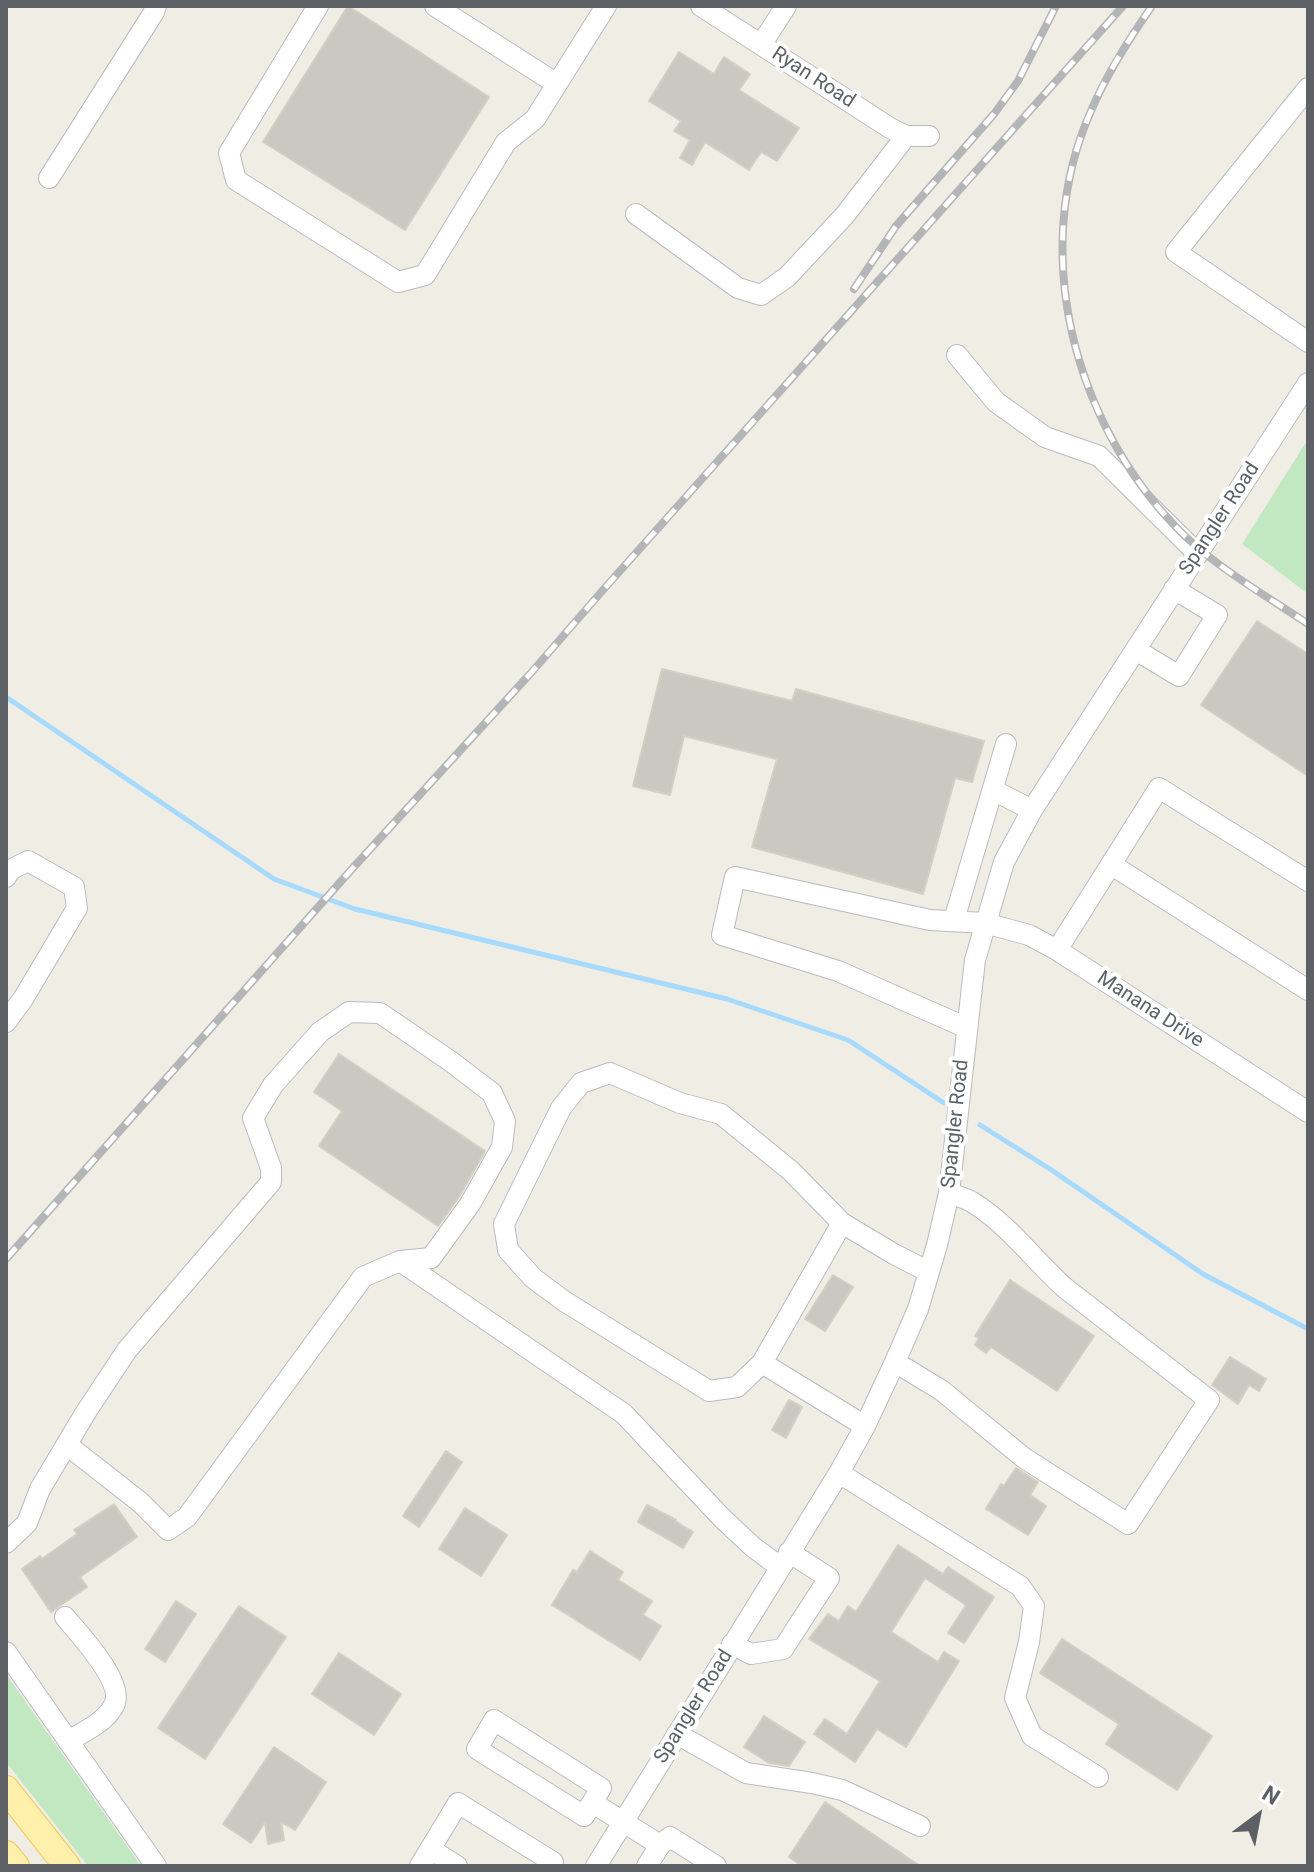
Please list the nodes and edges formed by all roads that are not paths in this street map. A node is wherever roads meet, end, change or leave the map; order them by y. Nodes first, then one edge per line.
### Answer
1 (156, 6) edge
2 (318, 6) edge
3 (435, 6) edge
4 (606, 6) edge
5 (701, 6) edge
6 (786, 6) edge
7 (761, 45) junction
8 (557, 84) junction
9 (1308, 88) edge
10 (906, 136) junction
11 (929, 136) dead end
12 (49, 178) dead end
13 (636, 214) dead end
14 (1308, 342) edge
15 (957, 355) dead end
16 (1308, 383) edge
17 (1198, 554) junction
18 (1174, 589) junction
19 (1136, 650) junction
20 (1006, 744) dead end
21 (993, 790) junction
22 (1032, 810) junction
23 (1112, 865) junction
24 (6, 877) edge
25 (1308, 881) edge
26 (954, 920) junction
27 (985, 923) junction
28 (1057, 950) junction
29 (1308, 990) edge
30 (6, 1022) edge
31 (967, 1028) junction
32 (1308, 1112) edge
33 (949, 1193) junction
34 (842, 1223) junction
35 (400, 1261) junction
36 (929, 1272) junction
37 (895, 1362) junction
38 (762, 1363) junction
39 (865, 1426) junction
40 (67, 1445) junction
41 (839, 1473) junction
42 (6, 1543) edge
43 (785, 1559) junction
44 (65, 1617) dead end
45 (732, 1644) junction
46 (6, 1652) edge
47 (677, 1734) junction
48 (68, 1741) junction
49 (1098, 1777) dead end
50 (6, 1789) edge
51 (593, 1803) junction
52 (624, 1822) junction
53 (920, 1826) dead end
54 (660, 1845) junction
55 (6, 1854) edge
56 (425, 1858) edge
57 (16, 1866) edge
58 (67, 1866) edge
59 (156, 1866) edge
60 (457, 1866) edge
61 (550, 1866) edge
62 (596, 1866) edge
63 (647, 1866) edge
64 (716, 1866) edge

1 - 12 street
2 - 8 street
3 - 8 street
4 - 8 street
5 - 7 street, Ryan Road
6 - 7 street
7 - 10 street, Ryan Road
9 - 14 street
10 - 11 street, Ryan Road
10 - 13 street
15 - 17 street
16 - 17 street, Spangler Road
17 - 18 street, Spangler Road
18 - 19 street, Spangler Road
18 - 19 street
19 - 22 street, Spangler Road
20 - 21 street
21 - 22 street
21 - 26 street
22 - 27 street, Spangler Road
23 - 25 street
23 - 28 street
23 - 29 street
24 - 30 street
26 - 27 street, Manana Drive
26 - 31 street, Manana Drive
27 - 28 street, Manana Drive
27 - 31 street, Spangler Road
28 - 32 street, Manana Drive
31 - 33 street, Spangler Road
33 - 36 street, Spangler Road
33 - 37 street
34 - 36 street
34 - 38 street
34 - 38 street
35 - 40 street
35 - 40 street
35 - 43 street
36 - 37 street, Spangler Road
37 - 39 street, Spangler Road
38 - 39 street
39 - 41 street, Spangler Road
40 - 42 street
41 - 43 street, Spangler Road
41 - 49 street
43 - 45 street, Spangler Road
43 - 45 street
44 - 48 street
45 - 47 street, Spangler Road
46 - 48 street
47 - 52 street, Spangler Road
47 - 53 street
48 - 59 street
50 - 58 main road
51 - 51 street
51 - 52 street
52 - 54 street
52 - 62 street, Spangler Road
54 - 63 street
54 - 64 street
55 - 57 main road
56 - 60 street
56 - 61 street

